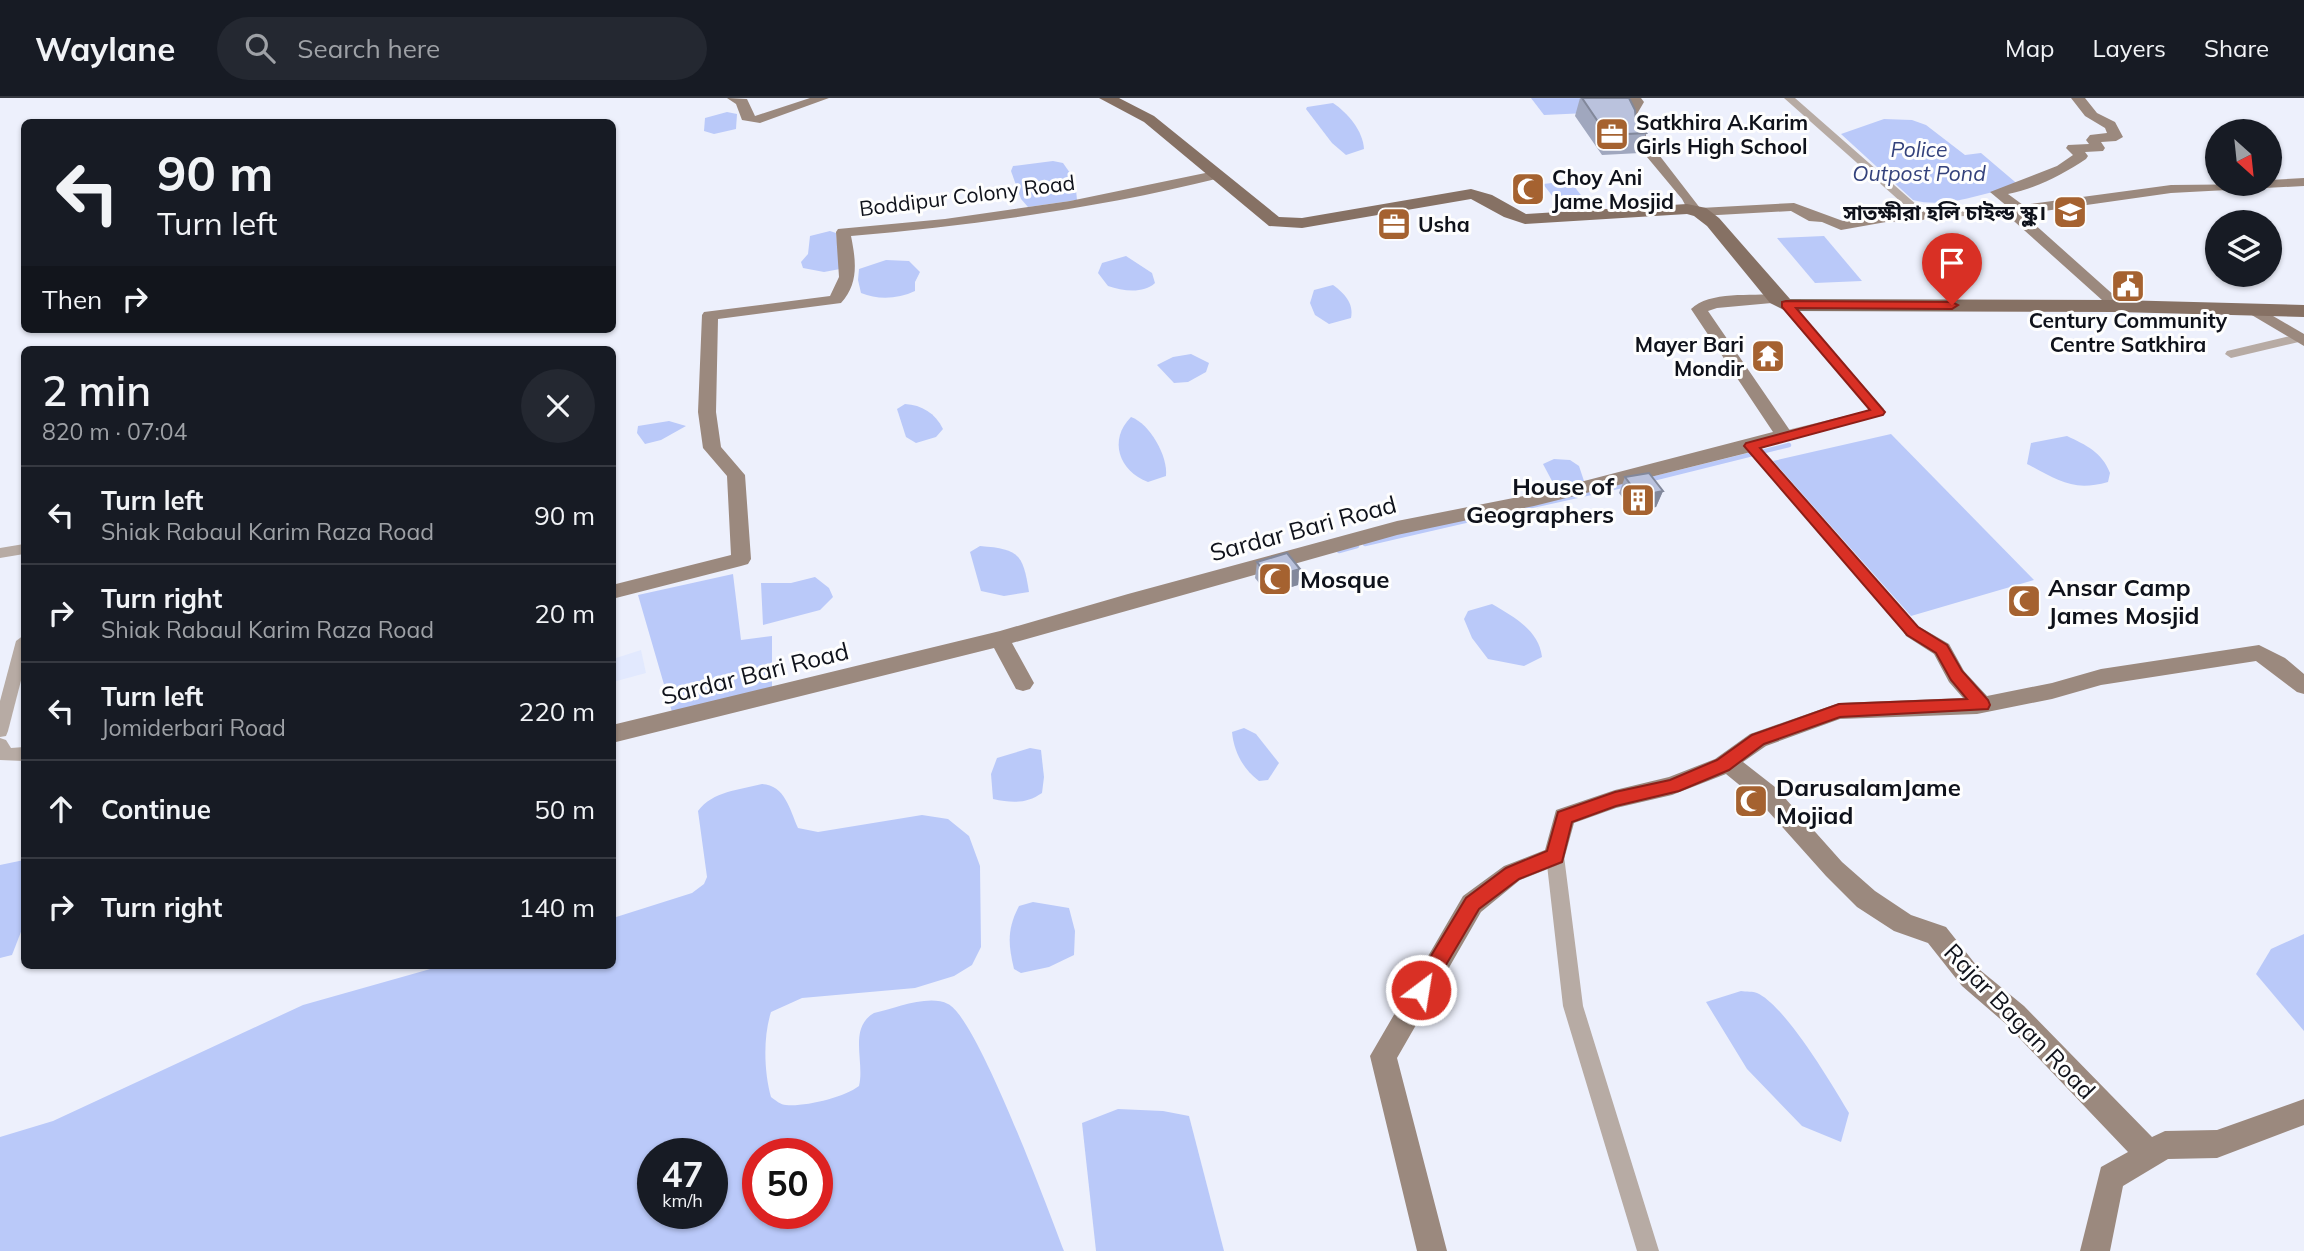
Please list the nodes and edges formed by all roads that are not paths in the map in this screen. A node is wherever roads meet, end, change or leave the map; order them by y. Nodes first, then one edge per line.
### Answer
1 (733, 98) edge
2 (824, 98) edge
3 (1107, 98) edge
4 (1634, 98) edge
5 (1789, 98) edge
6 (2077, 98) edge
7 (1215, 175) junction
8 (2304, 182) edge
9 (2016, 210) junction
10 (1698, 212) junction
11 (1923, 216) junction
12 (1781, 302) junction
13 (2118, 306) junction
14 (2256, 311) junction
15 (2304, 311) edge
16 (2302, 340) edge
17 (2231, 354) dead end
18 (1784, 435) junction
19 (1751, 446) junction
20 (21, 550) edge
21 (0, 553) edge
22 (616, 591) edge
23 (1913, 631) joint
24 (1000, 639) junction
25 (21, 651) edge
26 (1023, 683) dead end
27 (2304, 686) edge
28 (1982, 705) junction
29 (0, 731) edge
30 (616, 733) edge
31 (0, 745) edge
32 (21, 754) edge
33 (1727, 762) junction
34 (1555, 856) junction
35 (2302, 1115) edge
36 (2149, 1154) junction
37 (1432, 1251) edge
38 (1648, 1251) edge
39 (2095, 1251) edge

1 - 2 main road
3 - 7 main road
4 - 10 main road
5 - 11 street
6 - 9 main road
7 - 10 main road
7 - 22 main road, Boddipur Colony Road
8 - 9 main road
9 - 11 street
9 - 13 main road
10 - 11 main road
10 - 12 main road
12 - 13 main road
12 - 18 main road
12 - 18 street
13 - 14 main road
14 - 15 main road
14 - 16 main road
16 - 17 street
18 - 19 main road, Sardar Bari Road
19 - 23 street
19 - 24 main road, Sardar Bari Road
20 - 21 street
23 - 28 main road
24 - 26 main road
24 - 30 main road, Sardar Bari Road
25 - 29 street
27 - 28 main road
28 - 33 main road
31 - 32 street
33 - 34 main road
33 - 36 main road, Rajar Bagan Road
34 - 37 main road
34 - 38 street
35 - 36 main road
36 - 39 main road

